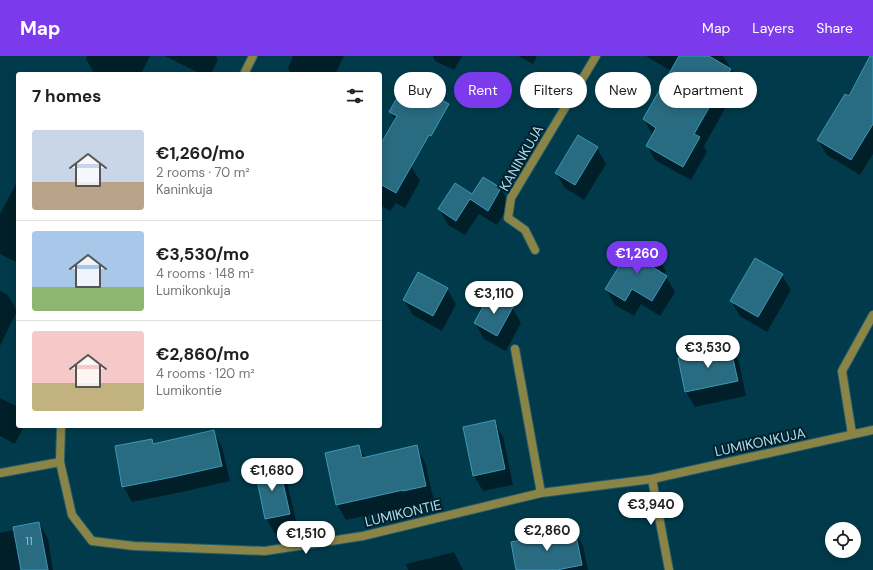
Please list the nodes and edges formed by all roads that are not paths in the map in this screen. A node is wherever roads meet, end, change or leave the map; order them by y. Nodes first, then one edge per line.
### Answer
1 (253, 56) edge
2 (596, 56) edge
3 (245, 72) edge
4 (535, 250) dead end
5 (873, 315) edge
6 (515, 349) dead end
7 (61, 428) edge
8 (873, 430) edge
9 (852, 434) junction
10 (60, 462) junction
11 (0, 473) edge
12 (652, 479) junction
13 (541, 493) junction
14 (669, 570) edge

1 - 3 street
2 - 4 street, KANINKUJA
5 - 9 street
6 - 13 street
7 - 10 street, LUMIKONTIE
8 - 9 street, LUMIKONKUJA
9 - 12 street, LUMIKONKUJA
10 - 11 street
10 - 13 street, LUMIKONTIE
12 - 13 street, LUMIKONTIE
12 - 14 street

